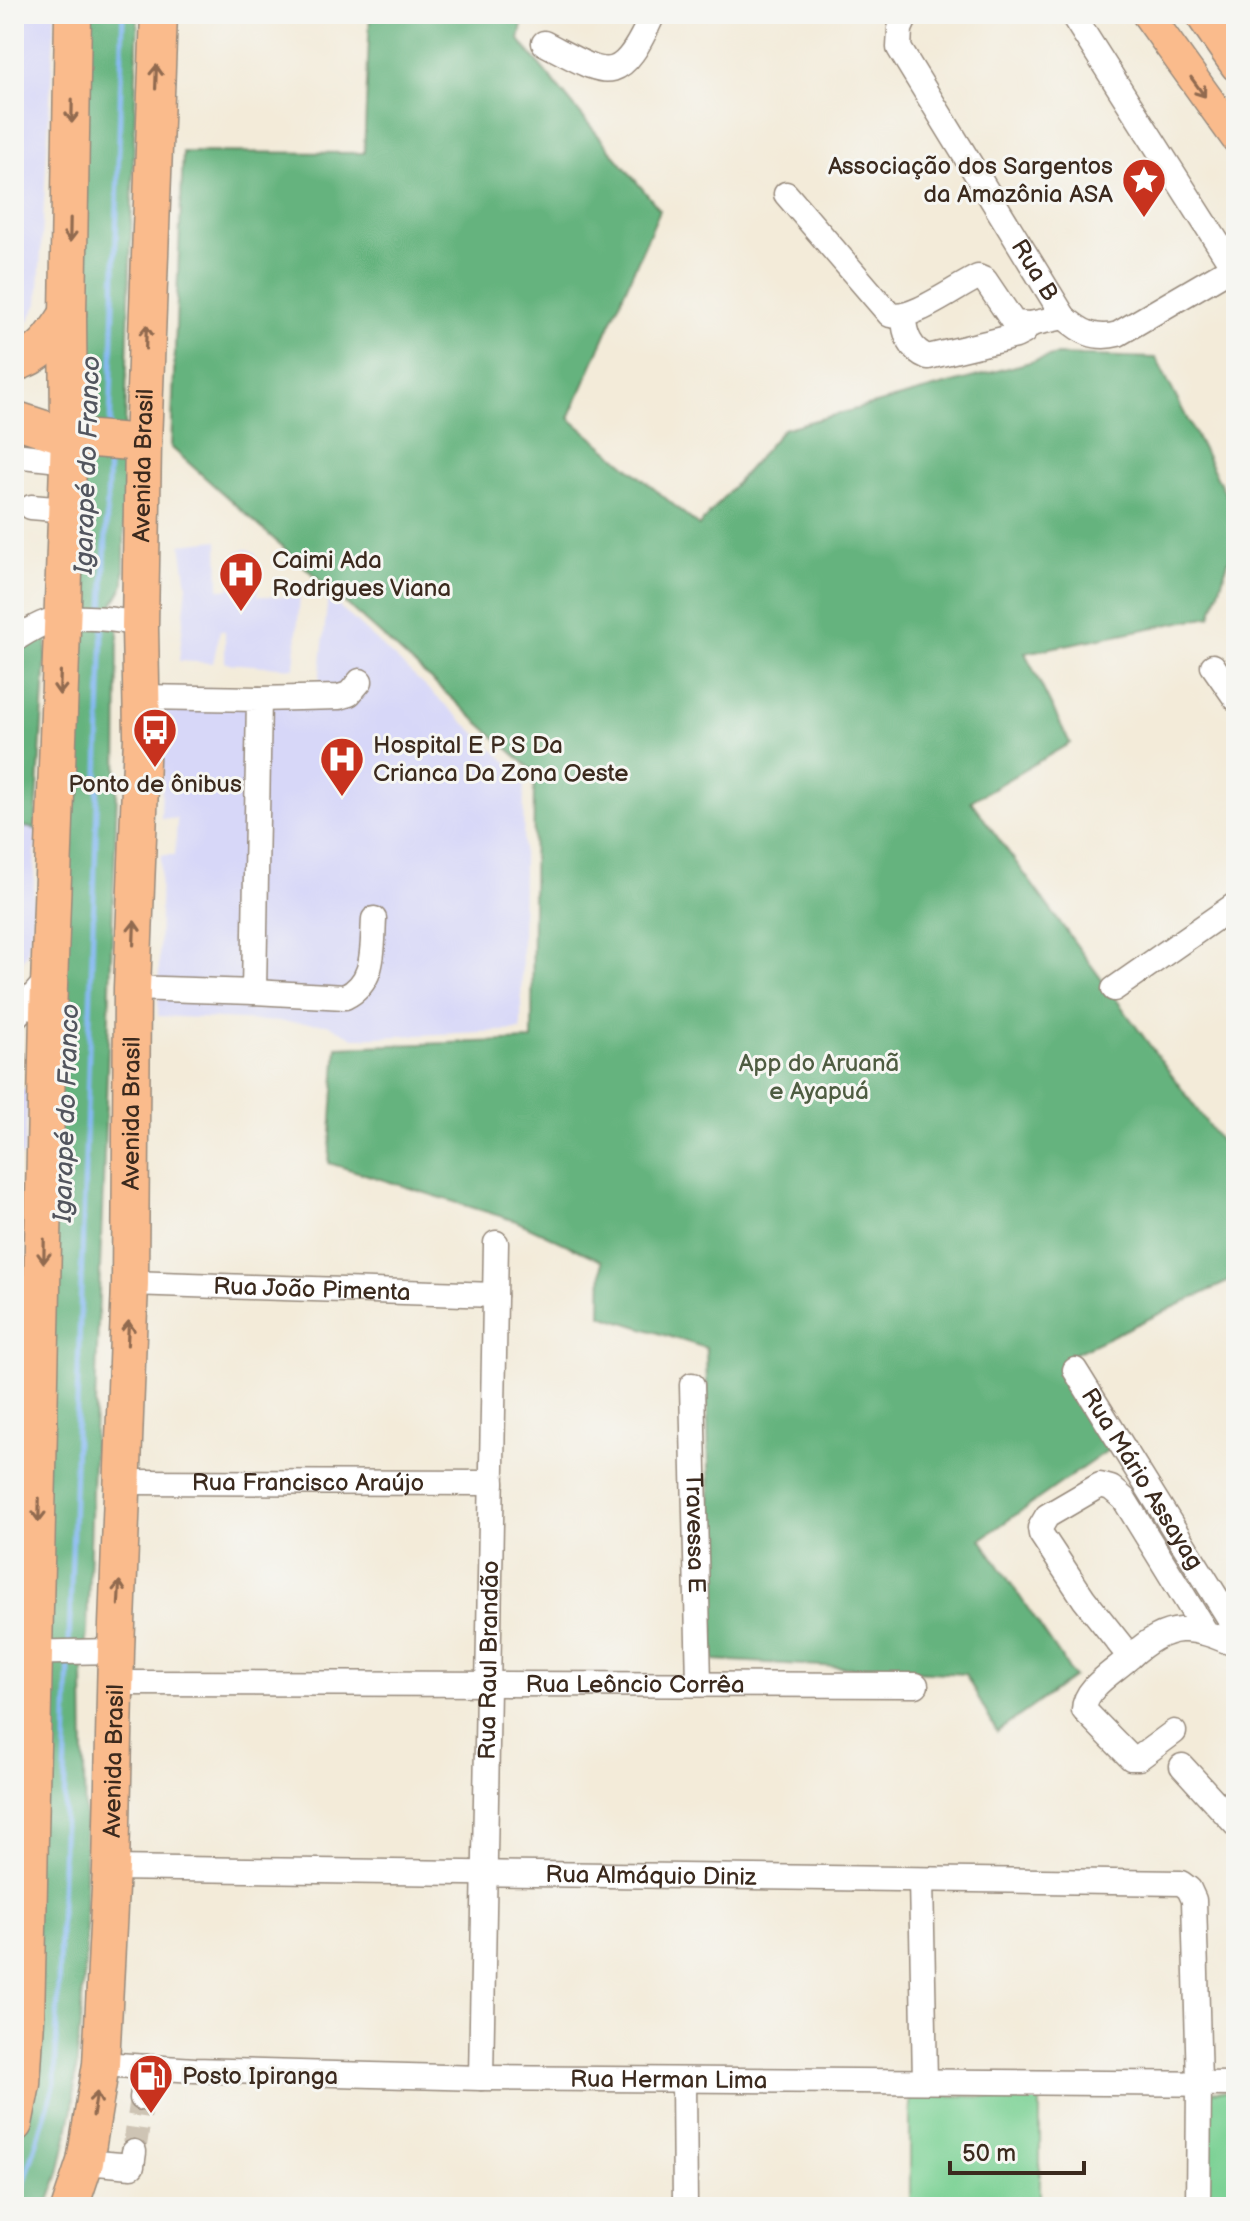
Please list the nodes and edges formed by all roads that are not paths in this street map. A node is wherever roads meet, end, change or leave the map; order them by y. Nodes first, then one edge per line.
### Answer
1 (73, 14) edge
2 (159, 14) edge
3 (653, 14) edge
4 (907, 14) edge
5 (1072, 14) edge
6 (1147, 14) edge
7 (1205, 21) edge
8 (544, 43) dead end
9 (1171, 51) junction
10 (1236, 66) edge
11 (1236, 138) edge
12 (786, 194) dead end
13 (1235, 266) edge
14 (68, 314) junction
15 (904, 316) junction
16 (1064, 317) junction
17 (1030, 324) junction
18 (14, 363) edge
19 (14, 419) edge
20 (97, 444) junction
21 (14, 455) edge
22 (68, 619) junction
23 (131, 624) junction
24 (14, 640) edge
25 (1213, 666) dead end
26 (360, 681) dead end
27 (141, 697) junction
28 (259, 699) junction
29 (1236, 699) edge
30 (1236, 904) edge
31 (374, 919) dead end
32 (49, 978) junction
33 (132, 988) junction
34 (1114, 989) dead end
35 (254, 992) junction
36 (14, 1018) edge
37 (496, 1243) dead end
38 (130, 1283) junction
39 (14, 1290) edge
40 (495, 1295) junction
41 (42, 1323) junction
42 (1075, 1370) dead end
43 (692, 1385) dead end
44 (124, 1482) junction
45 (492, 1483) junction
46 (1236, 1629) edge
47 (1205, 1631) junction
48 (1236, 1645) edge
49 (32, 1652) edge
50 (1130, 1657) junction
51 (110, 1662) junction
52 (487, 1683) junction
53 (699, 1683) junction
54 (916, 1685) dead end
55 (1174, 1732) dead end
56 (1182, 1766) dead end
57 (1236, 1825) edge
58 (111, 1868) junction
59 (484, 1874) junction
60 (921, 1880) junction
61 (20, 2047) edge
62 (101, 2064) junction
63 (147, 2067) junction
64 (481, 2078) junction
65 (684, 2081) junction
66 (925, 2081) junction
67 (1199, 2083) junction
68 (1236, 2084) edge
69 (142, 2098) tunnel mouth
70 (14, 2124) edge
71 (134, 2152) dead end
72 (85, 2162) junction
73 (70, 2207) edge
74 (685, 2207) edge
75 (1198, 2207) edge

1 -> 14 highway, Avenida Brasil
20 -> 2 highway, Avenida Brasil
3 - 8 street
4 - 16 street, Rua B
5 - 13 street, Rua B
6 - 9 main road
7 - 9 main road
7 - 10 main road
9 -> 11 main road
12 - 15 street
13 - 16 street, Rua B
14 - 18 highway
14 - 20 highway, Avenida Brasil
15 - 17 street
15 - 17 street
16 - 17 street
19 - 20 highway
20 - 21 street
20 - 22 highway, Avenida Brasil
20 - 23 highway, Avenida Brasil
22 - 23 street
22 - 24 street
22 -> 32 highway, Avenida Brasil
23 - 27 highway, Avenida Brasil
25 - 29 street
26 - 28 street
27 - 28 street
33 -> 27 highway, Avenida Brasil
28 - 35 street
30 - 34 street
31 - 35 street
32 - 36 street
32 -> 41 highway, Avenida Brasil
33 - 35 street
33 - 38 highway, Avenida Brasil
37 - 40 street, Rua Raul Brandão
38 - 40 street, Rua João Pimenta
44 -> 38 highway, Avenida Brasil
39 - 41 street
40 - 45 street, Rua Raul Brandão
41 -> 49 highway, Avenida Brasil
42 - 46 street, Rua Mário Assayag
43 - 53 street, Travessa E
44 - 45 street, Rua Francisco Araújo
51 -> 44 highway, Avenida Brasil
45 - 52 street, Rua Raul Brandão
47 - 48 street
47 - 50 street
47 - 50 street
49 - 51 street, Rua Leôncio Corrêa
49 - 61 highway, Avenida Brasil
50 - 55 street
51 - 52 street, Rua Leôncio Corrêa
51 - 58 highway, Avenida Brasil
52 - 53 street, Rua Leôncio Corrêa
52 - 59 street, Rua Raul Brandão
53 - 54 street, Rua Leôncio Corrêa
56 - 57 street
58 - 59 street, Rua Almáquio Diniz
58 - 62 highway, Avenida Brasil
59 - 60 street, Rua Almáquio Diniz
59 - 64 street, Rua Raul Brandão
60 - 66 street
60 - 67 street, Rua Almáquio Diniz
61 - 70 highway, Avenida Brasil
62 - 63 street, Rua Herman Lima
72 -> 62 highway, Avenida Brasil
63 - 64 street, Rua Herman Lima
63 - 69 street
64 - 65 street, Rua Herman Lima
65 - 66 street, Rua Herman Lima
65 - 74 street
66 - 67 street, Rua Herman Lima
67 - 68 street, Rua Herman Lima
67 - 75 street
71 - 72 street
72 - 73 highway, Avenida Brasil

